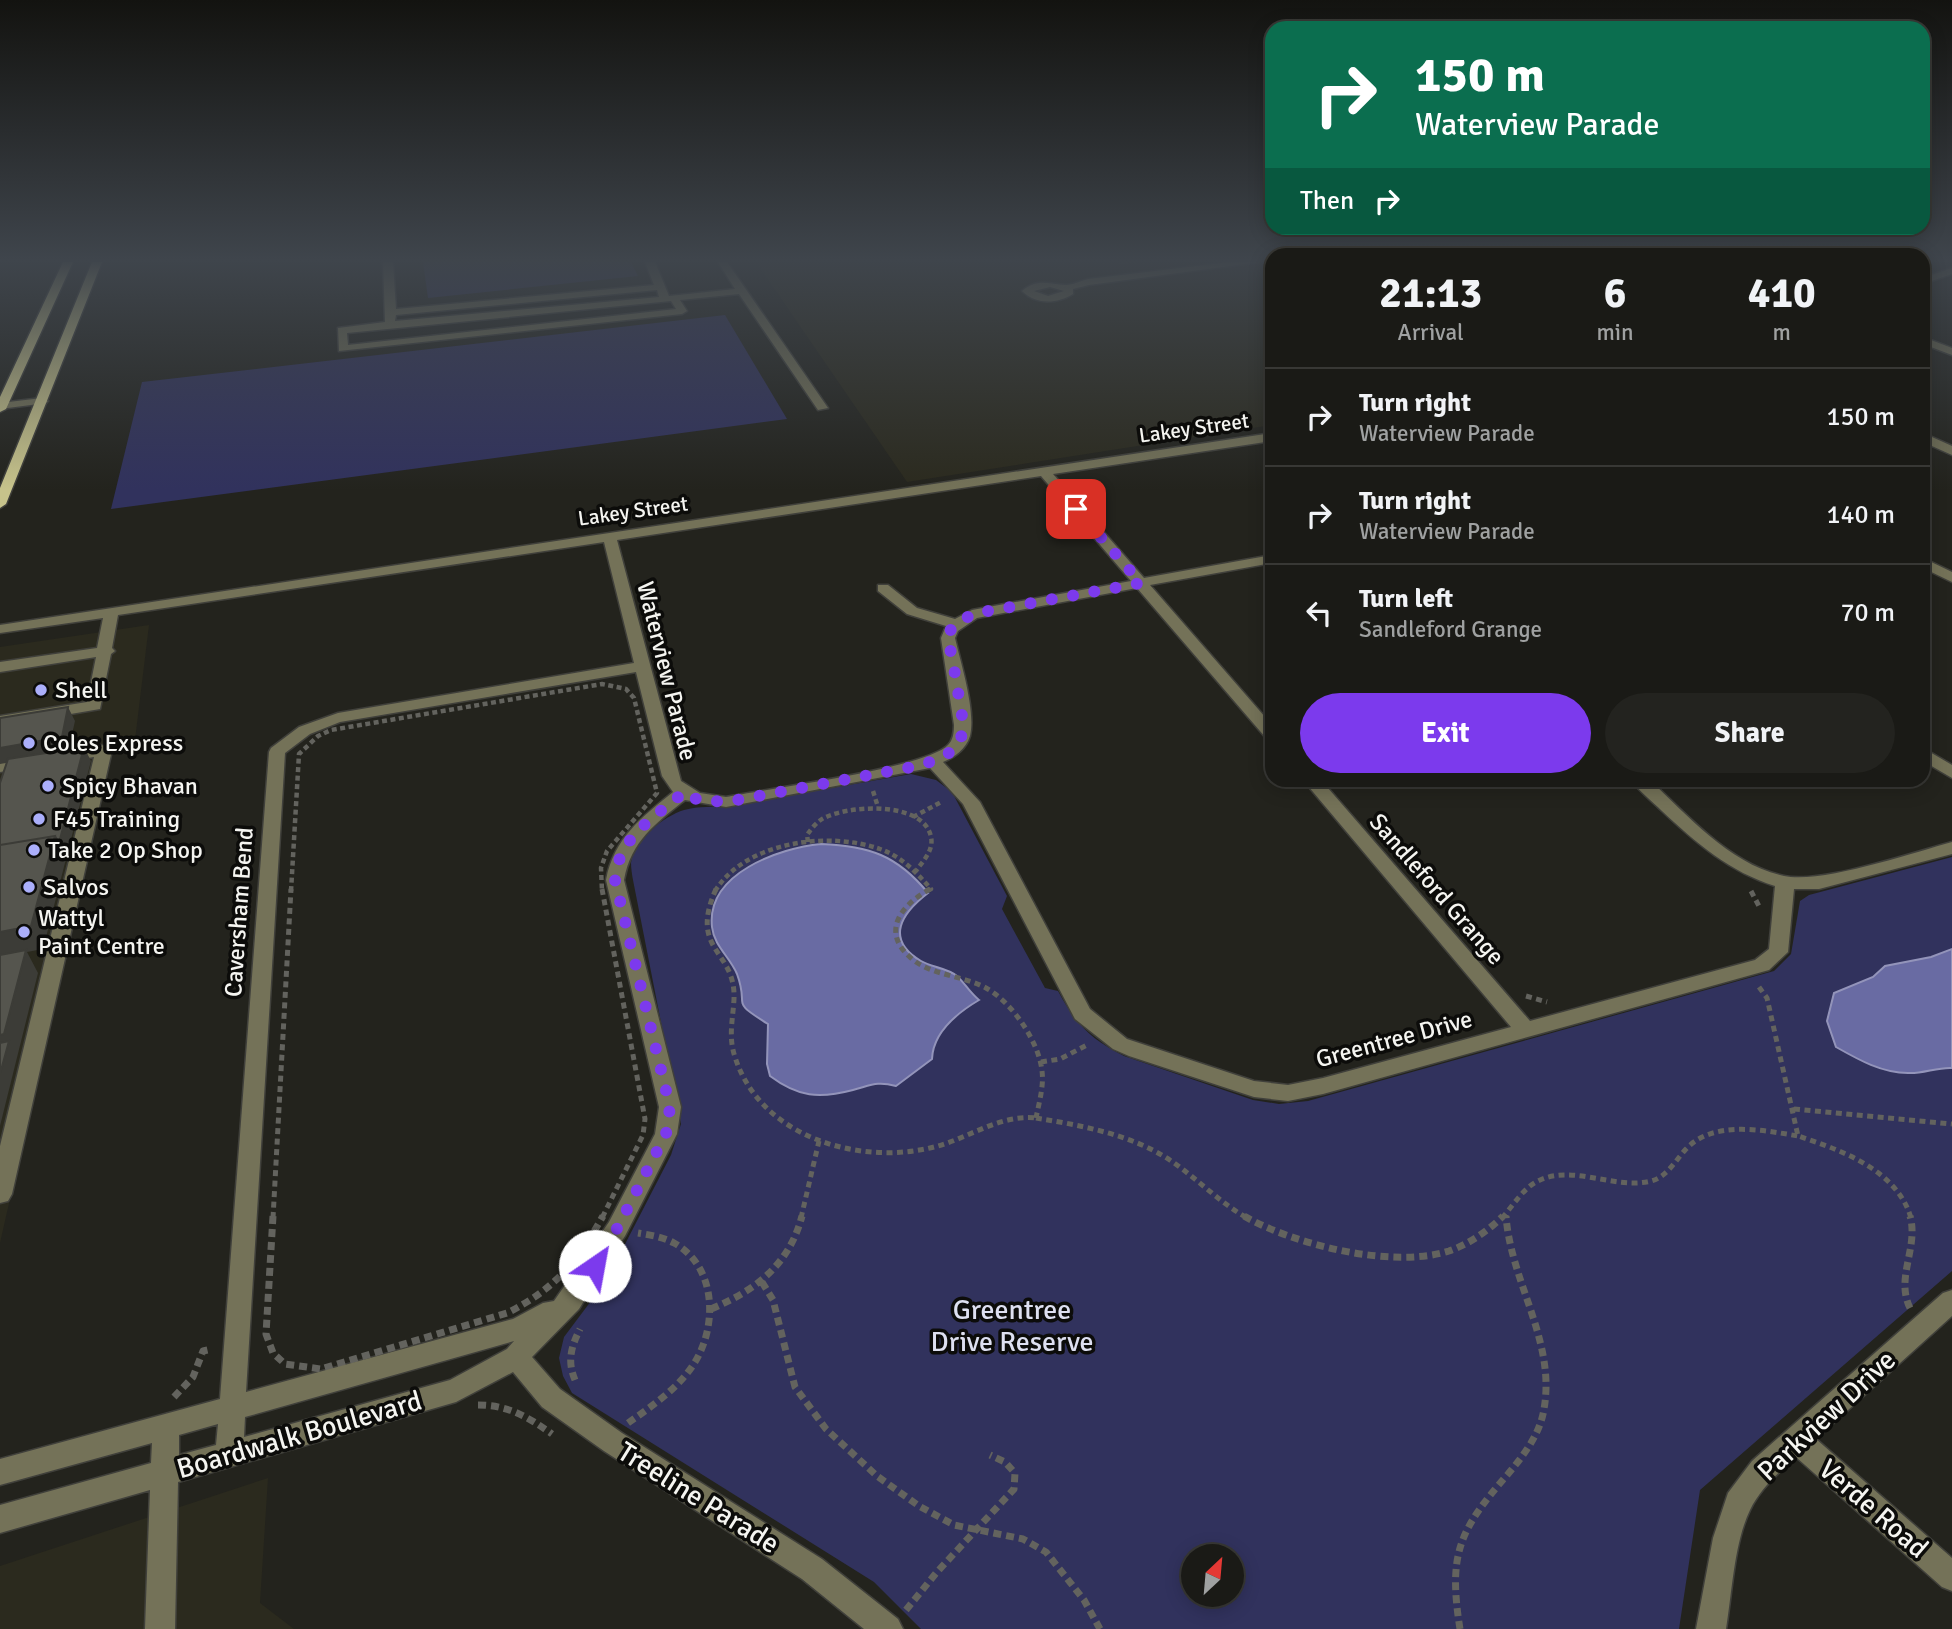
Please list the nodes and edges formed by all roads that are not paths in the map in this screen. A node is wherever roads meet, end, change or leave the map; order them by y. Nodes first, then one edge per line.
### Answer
1 (34, 338) edge
2 (67, 338) edge
3 (342, 338) edge
4 (444, 338) edge
5 (774, 338) edge
6 (1930, 343) edge
7 (1952, 352) edge
8 (40, 406) junction
9 (822, 408) dead end
10 (0, 409) edge
11 (1265, 439) edge
12 (1930, 440) edge
13 (1952, 451) edge
14 (1044, 471) junction
15 (0, 504) edge
16 (609, 536) junction
17 (1265, 560) edge
18 (1930, 566) edge
19 (1952, 578) edge
20 (1141, 583) junction
21 (883, 588) dead end
22 (112, 611) junction
23 (956, 624) junction
24 (0, 628) edge
25 (107, 651) junction
26 (642, 666) junction
27 (0, 667) edge
28 (0, 721) edge
29 (1265, 727) edge
30 (1930, 758) edge
31 (933, 761) junction
32 (0, 767) edge
33 (1952, 773) edge
34 (1317, 787) edge
35 (1647, 787) edge
36 (684, 792) junction
37 (1952, 848) edge
38 (1785, 883) junction
39 (1526, 1030) junction
40 (0, 1194) edge
41 (570, 1301) junction
42 (1952, 1301) edge
43 (516, 1357) junction
44 (231, 1411) junction
45 (166, 1415) junction
46 (1796, 1439) junction
47 (229, 1455) junction
48 (0, 1472) edge
49 (164, 1472) junction
50 (0, 1519) edge
51 (1952, 1577) edge
52 (896, 1621) edge
53 (159, 1629) edge
54 (1711, 1629) edge

1 - 10 main road
2 - 8 main road
3 - 4 street
5 - 9 street
6 - 7 street
8 - 10 street
8 - 15 main road
11 - 14 street, Lakey Street
12 - 13 street
14 - 16 street, Lakey Street
14 - 20 street
16 - 22 street, Lakey Street
16 - 26 street, Waterview Parade
17 - 20 street
18 - 19 street
20 - 23 street
20 - 29 street
21 - 23 street
22 - 24 street, Lakey Street
22 - 25 street
23 - 31 street, Waterview Parade
25 - 27 street
25 - 28 street
26 - 36 street, Waterview Parade
26 - 44 street, Caversham Bend
30 - 33 street
31 - 36 street, Waterview Parade
31 - 39 street, Greentree Drive
32 - 40 street
34 - 39 street, Sandleford Grange
35 - 38 street
36 - 41 street, Boardwalk Boulevard
37 - 38 street
38 - 39 street, Greentree Drive
41 - 43 street, Boardwalk Boulevard
41 - 44 street, Boardwalk Boulevard
42 - 46 street, Parkview Drive
43 - 47 street, Boardwalk Boulevard
43 - 52 street, Treeline Parade
44 - 45 street, Boardwalk Boulevard
44 - 47 street, Caversham Bend
45 - 48 street, Boardwalk Boulevard
45 - 49 street
46 - 51 street, Verde Road
46 - 54 street, Parkview Drive
47 - 49 street, Boardwalk Boulevard
49 - 50 street, Boardwalk Boulevard
49 - 53 street

